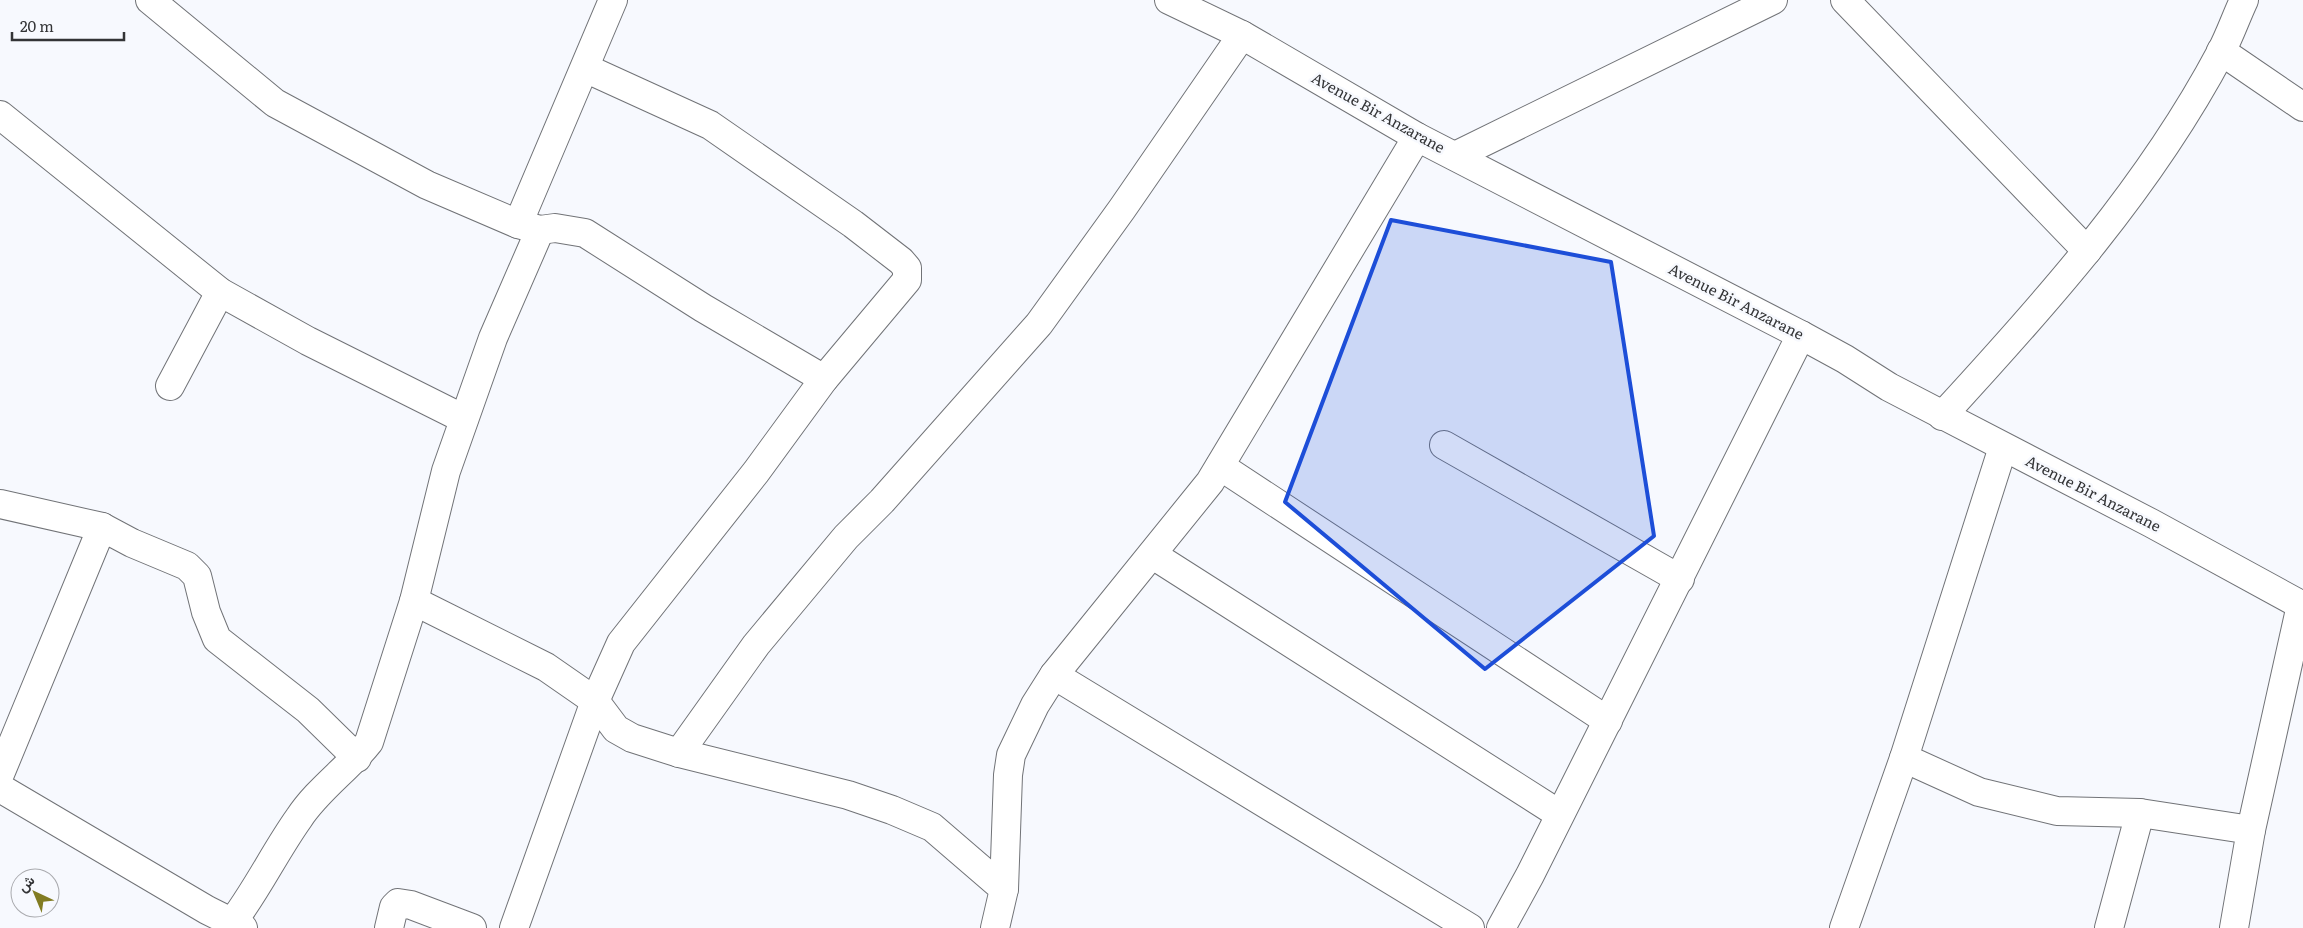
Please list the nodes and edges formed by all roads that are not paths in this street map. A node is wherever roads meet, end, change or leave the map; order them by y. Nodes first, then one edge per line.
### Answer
1 (150, 0) edge
2 (613, 0) edge
3 (1169, 0) edge
4 (1773, 0) edge
5 (1845, 0) edge
6 (2244, 0) edge
7 (1242, 35) junction
8 (2222, 51) junction
9 (585, 68) junction
10 (2303, 107) edge
11 (0, 115) edge
12 (1417, 137) junction
13 (1455, 156) junction
14 (529, 227) junction
15 (2087, 251) junction
16 (220, 292) junction
17 (1801, 335) junction
18 (824, 379) junction
19 (170, 386) dead end
20 (1942, 416) junction
21 (464, 419) junction
22 (1444, 445) dead end
23 (2003, 447) junction
24 (1220, 466) junction
25 (0, 504) edge
26 (102, 527) junction
27 (1153, 555) junction
28 (1680, 579) junction
29 (414, 601) junction
30 (2302, 606) edge
31 (1054, 674) junction
32 (595, 701) junction
33 (1608, 720) junction
34 (679, 754) junction
35 (357, 758) junction
36 (1904, 758) junction
37 (0, 774) edge
38 (0, 788) edge
39 (2140, 813) junction
40 (1559, 814) junction
41 (2251, 830) junction
42 (1004, 889) junction
43 (235, 926) edge
44 (389, 928) edge
45 (472, 928) edge
46 (514, 928) edge
47 (995, 928) edge
48 (1470, 928) edge
49 (1501, 928) edge
50 (1844, 928) edge
51 (2109, 928) edge
52 (2234, 928) edge

1 - 14 street
2 - 9 street
3 - 7 street, Avenue Bir Anzarane
4 - 13 street
5 - 15 street
6 - 8 street
7 - 12 street, Avenue Bir Anzarane
7 - 34 street
8 - 10 street
8 - 15 street
9 - 14 street
9 - 18 street
11 - 16 street
12 - 13 street, Avenue Bir Anzarane
12 - 24 street
13 - 17 street, Avenue Bir Anzarane
14 - 18 street
14 - 21 street
15 - 20 street
16 - 19 street
16 - 21 street
17 - 20 street, Avenue Bir Anzarane
17 - 28 street
18 - 32 street
20 - 23 street, Avenue Bir Anzarane
21 - 29 street
22 - 28 street
23 - 30 street, Avenue Bir Anzarane
23 - 36 street
24 - 27 street
24 - 33 street
25 - 26 street
26 - 35 street
26 - 37 street
27 - 31 street
27 - 40 street
28 - 33 street
29 - 32 street
29 - 35 street
30 - 41 street
31 - 42 street
31 - 48 street
32 - 34 street
32 - 46 street
33 - 40 street
34 - 42 street
35 - 43 street
36 - 39 street
36 - 50 street
38 - 43 street
39 - 41 street
39 - 51 street
40 - 49 street
41 - 52 street
42 - 47 street
44 - 45 street

